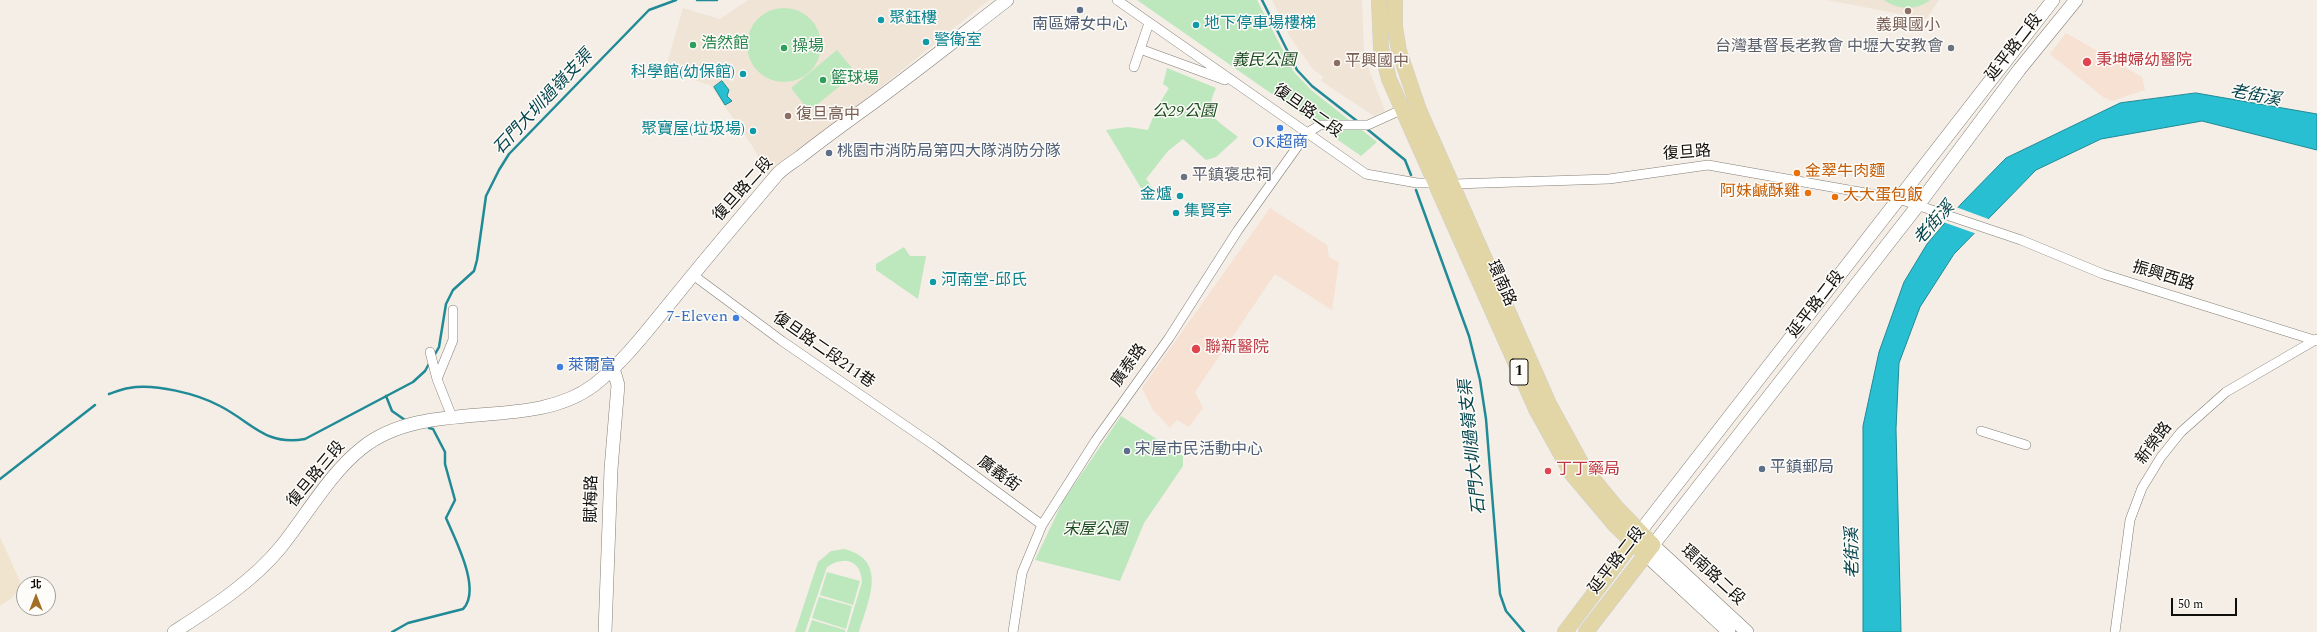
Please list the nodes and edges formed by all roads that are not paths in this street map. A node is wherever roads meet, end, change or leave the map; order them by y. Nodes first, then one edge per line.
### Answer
1 (1007, 0) edge
2 (1117, 0) edge
3 (1379, 0) edge
4 (1395, 0) edge
5 (2053, 0) edge
6 (2076, 0) edge
7 (1149, 23) junction
8 (1140, 49) junction
9 (1134, 67) dead end
10 (1236, 84) junction
11 (1401, 110) junction
12 (1307, 133) junction
13 (1437, 183) junction
14 (1454, 184) junction
15 (1899, 199) junction
16 (1919, 204) junction
17 (693, 274) junction
18 (454, 310) dead end
19 (2316, 340) edge
20 (430, 353) dead end
21 (613, 368) junction
22 (437, 379) junction
23 (569, 401) joint
24 (452, 417) junction
25 (1981, 431) dead end
26 (2026, 445) dead end
27 (938, 448) joint
28 (1042, 525) junction
29 (1636, 538) junction
30 (1649, 549) junction
31 (174, 632) edge
32 (605, 632) edge
33 (1013, 632) edge
34 (1565, 632) edge
35 (1586, 632) edge
36 (1729, 632) edge
37 (1747, 632) edge
38 (2115, 632) edge

1 - 17 main road, 復旦路二段
2 - 7 street, 復旦路二段
3 - 11 main road, 環南路 / 1
4 - 14 main road, 環南路 / 1
5 - 15 main road, 延平路二段
6 - 16 main road, 延平路二段
7 - 8 street
7 - 10 street, 復旦路二段
8 - 9 street
8 - 10 street
10 - 12 street, 復旦路二段
11 - 12 street
11 - 13 main road, 環南路 / 1
12 - 13 street, 復旦路二段
12 - 28 street, 廣泰路
13 - 14 main road, 復旦路二段
13 - 29 main road, 環南路 / 1
14 - 15 street, 復旦路
14 - 29 main road, 環南路 / 1
15 - 16 street, 復旦路
15 - 29 main road, 延平路二段
16 - 19 street, 振興西路
16 - 30 main road, 延平路二段
17 - 21 main road, 復旦路二段
17 - 27 street, 復旦路二段211巷
18 - 22 street
19 - 38 street, 新榮路
20 - 22 street
21 - 23 main road, 復旦路二段
21 - 32 main road, 賦梅路
22 - 24 street
23 - 24 main road, 復旦路三段
24 - 31 main road, 復旦路三段
25 - 26 street
27 - 28 street, 廣義街
28 - 33 street, 廣泰路
29 - 30 main road, 環南路 / 1
29 - 34 main road, 延平路二段
30 - 35 main road, 延平路二段
30 - 36 main road, 環南路二段
30 - 37 main road, 環南路二段

